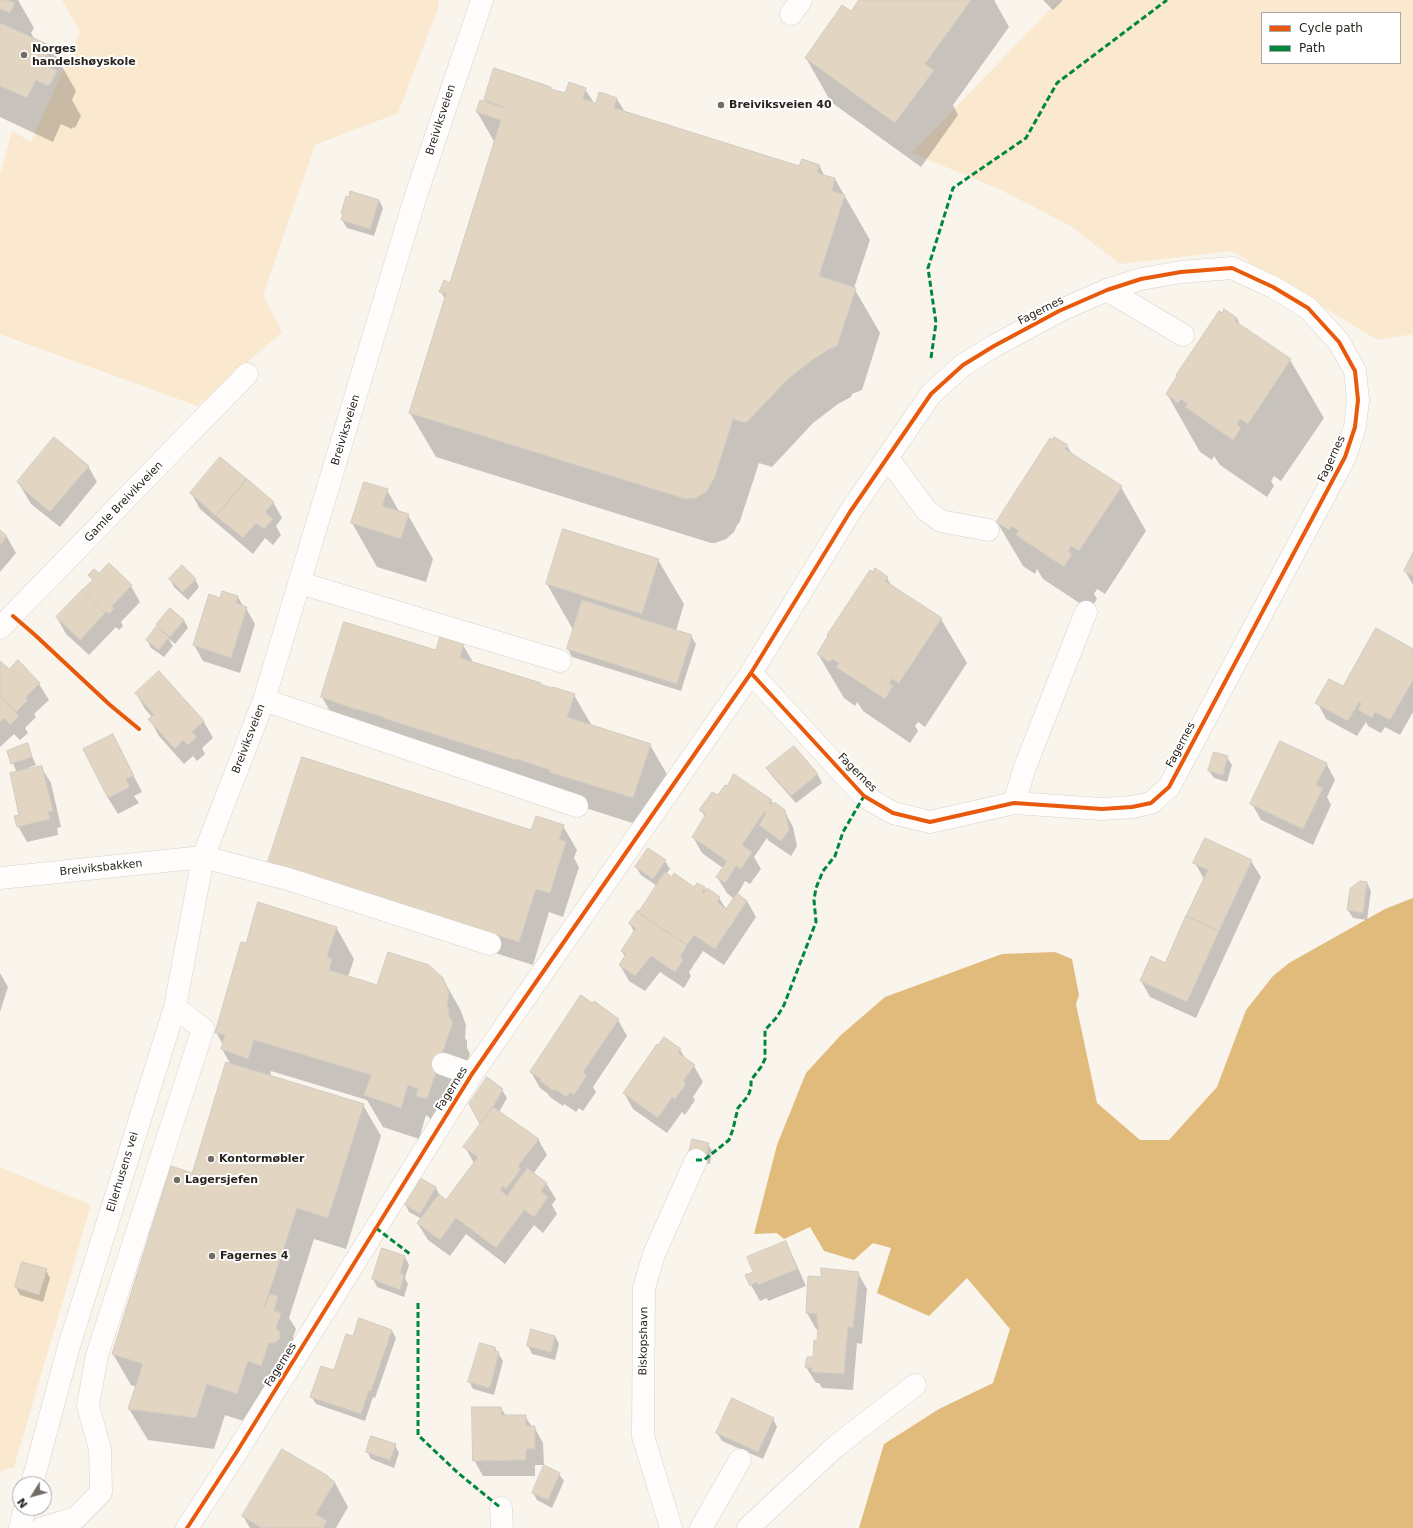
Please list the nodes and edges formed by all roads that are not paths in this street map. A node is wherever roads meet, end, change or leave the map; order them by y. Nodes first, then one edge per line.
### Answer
1 (482, 0) edge
2 (1107, 290) junction
3 (1183, 335) dead end
4 (247, 374) dead end
5 (888, 457) junction
6 (988, 530) dead end
7 (300, 583) junction
8 (1086, 612) dead end
9 (0, 628) edge
10 (560, 661) dead end
11 (751, 673) junction
12 (264, 700) junction
13 (1014, 803) junction
14 (577, 806) dead end
15 (202, 857) junction
16 (0, 878) edge
17 (490, 944) dead end
18 (175, 1007) junction
19 (444, 1064) dead end
20 (472, 1074) junction
21 (696, 1160) dead end
22 (915, 1386) dead end
23 (740, 1460) dead end
24 (34, 1476) edge
25 (23, 1516) edge
26 (20, 1528) edge
27 (42, 1528) edge
28 (186, 1528) edge
29 (671, 1528) edge
30 (701, 1528) edge
31 (748, 1528) edge

1 - 7 street, Breiviksveien
2 - 3 street
2 - 5 street, Fagernes
2 - 13 street, Fagernes
4 - 9 street, Gamle Breivikveien
5 - 6 street
5 - 11 street, Fagernes
7 - 10 street
7 - 12 street, Breiviksveien
8 - 13 street
11 - 13 street, Fagernes
11 - 20 street, Fagernes
12 - 14 street
12 - 15 street, Breiviksveien
15 - 16 street, Breiviksbakken
15 - 17 street
15 - 18 street, Ellerhusens vei
18 - 24 street, Ellerhusens vei
18 - 27 street
19 - 20 street
20 - 28 street, Fagernes
21 - 29 street, Biskopshavn
22 - 31 street
23 - 30 street
25 - 26 street

